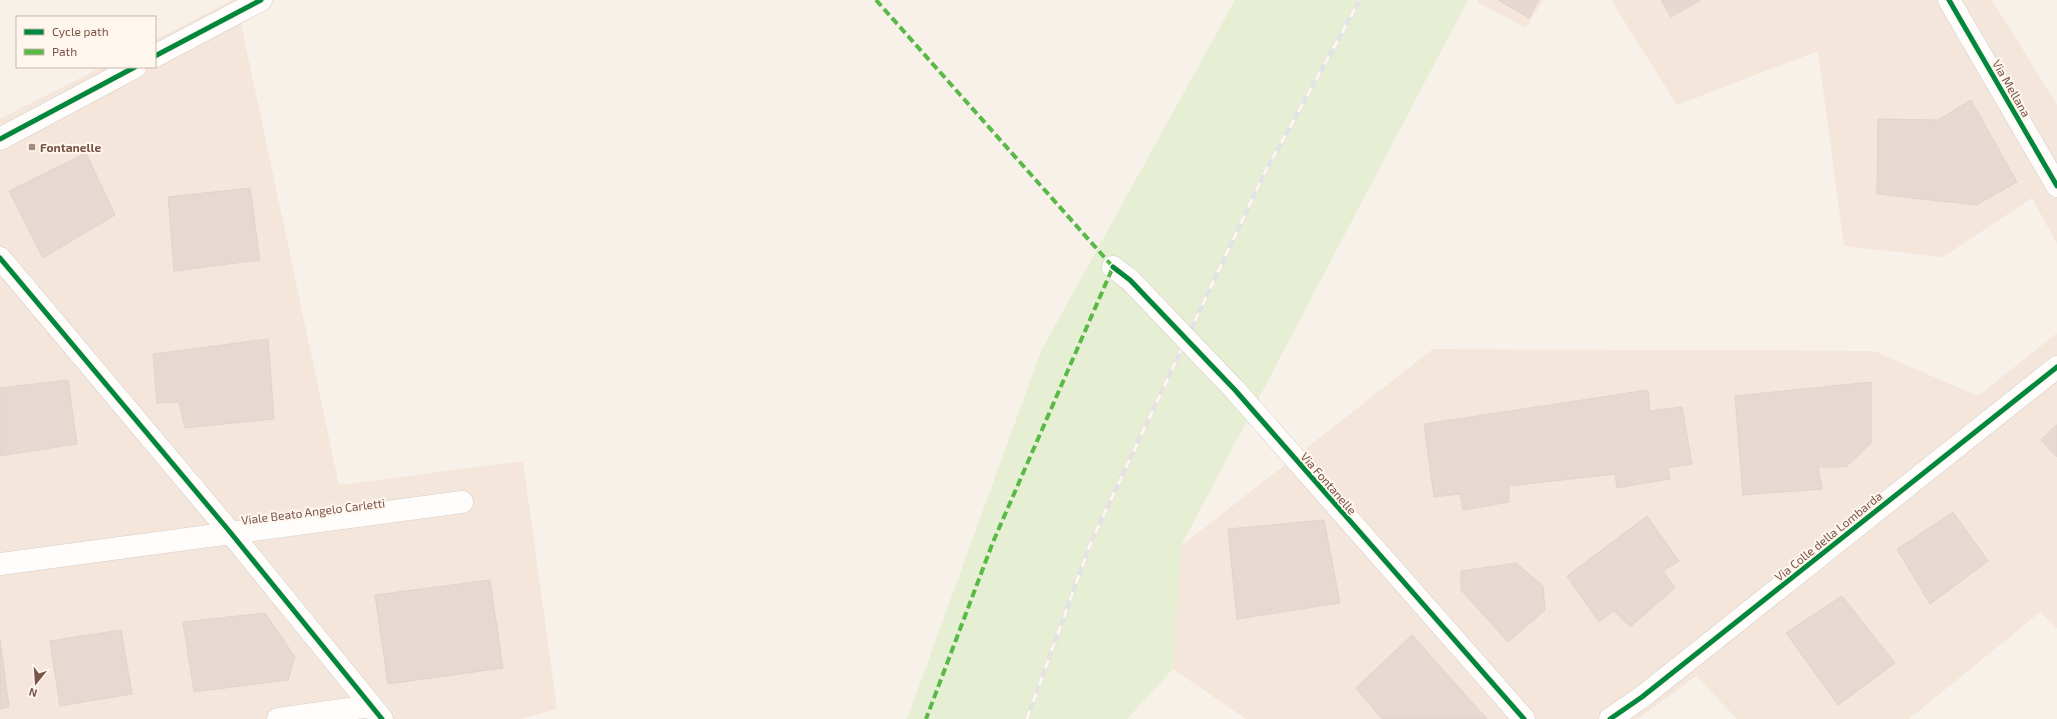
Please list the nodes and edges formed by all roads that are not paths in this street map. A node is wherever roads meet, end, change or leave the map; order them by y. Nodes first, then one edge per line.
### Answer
1 (261, 0) edge
2 (1949, 0) edge
3 (156, 55) edge
4 (133, 68) edge
5 (0, 139) edge
6 (2057, 186) edge
7 (0, 258) edge
8 (1121, 273) dead end
9 (2057, 367) edge
10 (462, 502) dead end
11 (230, 532) junction
12 (0, 564) edge
13 (377, 712) edge
14 (278, 719) edge
15 (1524, 719) edge
16 (1610, 719) edge

1 - 3 street
2 - 6 street, Via Mellana
4 - 5 street
7 - 11 street
8 - 15 street, Via Fontanelle, bridge
9 - 16 street, Via Colle della Lombarda
10 - 11 street, Viale Beato Angelo Carletti
11 - 12 street, Viale Beato Angelo Carletti
11 - 13 street
13 - 14 street

